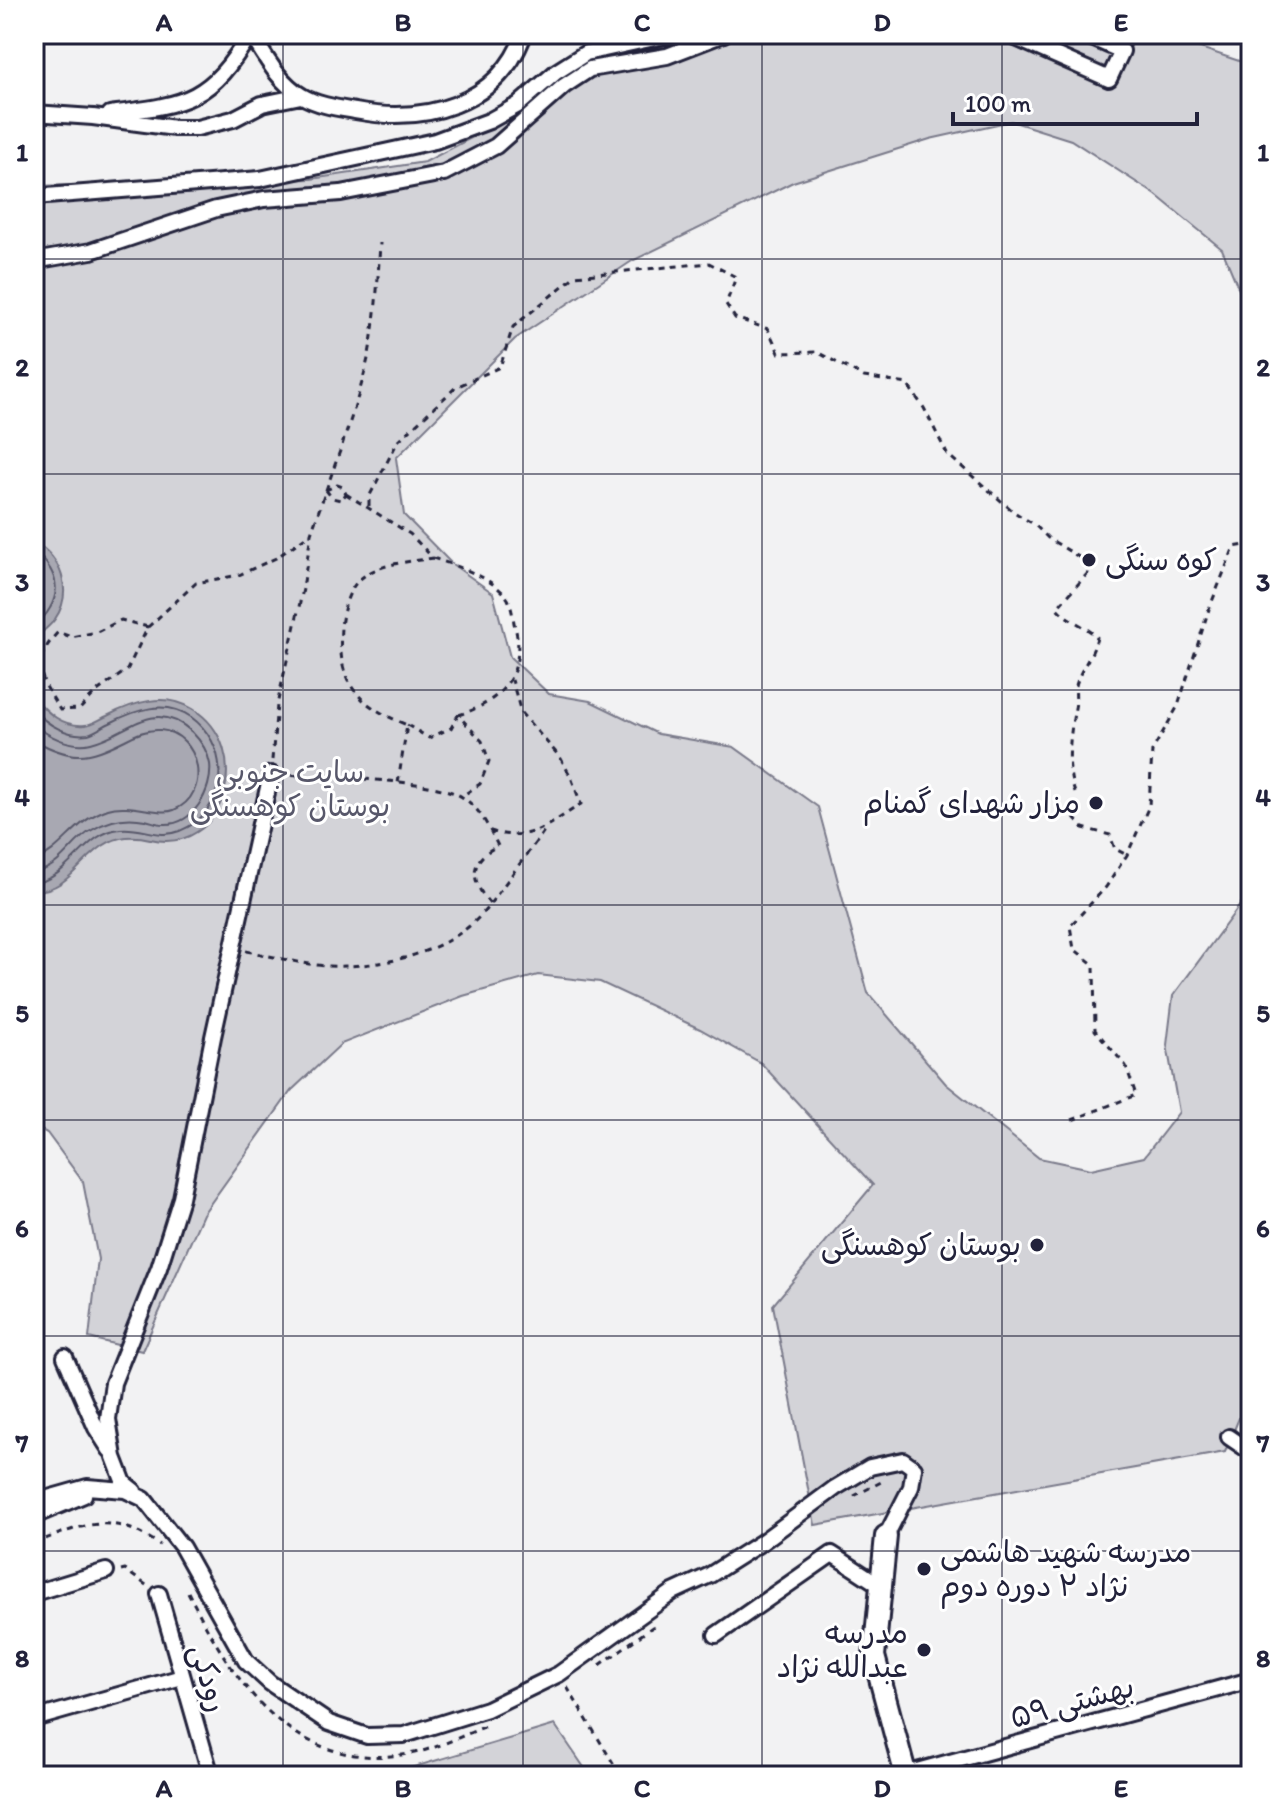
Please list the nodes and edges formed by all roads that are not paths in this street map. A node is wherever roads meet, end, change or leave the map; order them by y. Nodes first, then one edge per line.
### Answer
1 (250, 34) edge
2 (524, 34) edge
3 (673, 34) edge
4 (724, 34) edge
5 (1007, 34) edge
6 (1083, 34) edge
7 (301, 96) junction
8 (34, 113) edge
9 (93, 117) junction
10 (34, 197) edge
11 (34, 261) edge
12 (271, 774) road end
13 (65, 1357) dead end
14 (1229, 1437) dead end
15 (1251, 1452) edge
16 (114, 1457) junction
17 (144, 1499) junction
18 (34, 1502) edge
19 (34, 1516) edge
20 (886, 1536) joint
21 (106, 1571) road end
22 (881, 1586) junction
23 (34, 1593) edge
24 (159, 1594) road end
25 (716, 1635) dead end
26 (182, 1677) junction
27 (1251, 1680) edge
28 (34, 1719) edge
29 (906, 1775) edge
30 (211, 1776) edge

1 - 7 street
1 - 9 street
2 - 7 street
3 - 10 street
4 - 11 street
5 - 6 street
7 - 9 street
8 - 9 street
12 - 16 street
13 - 16 street
14 - 15 street
16 - 17 street
17 - 18 street
17 - 19 street
17 - 20 street
20 - 22 street
21 - 23 street
22 - 25 street
22 - 29 street
24 - 26 street, رودکی
26 - 28 street
26 - 30 street, رودکی
27 - 29 street, بهشتی ۵۹

